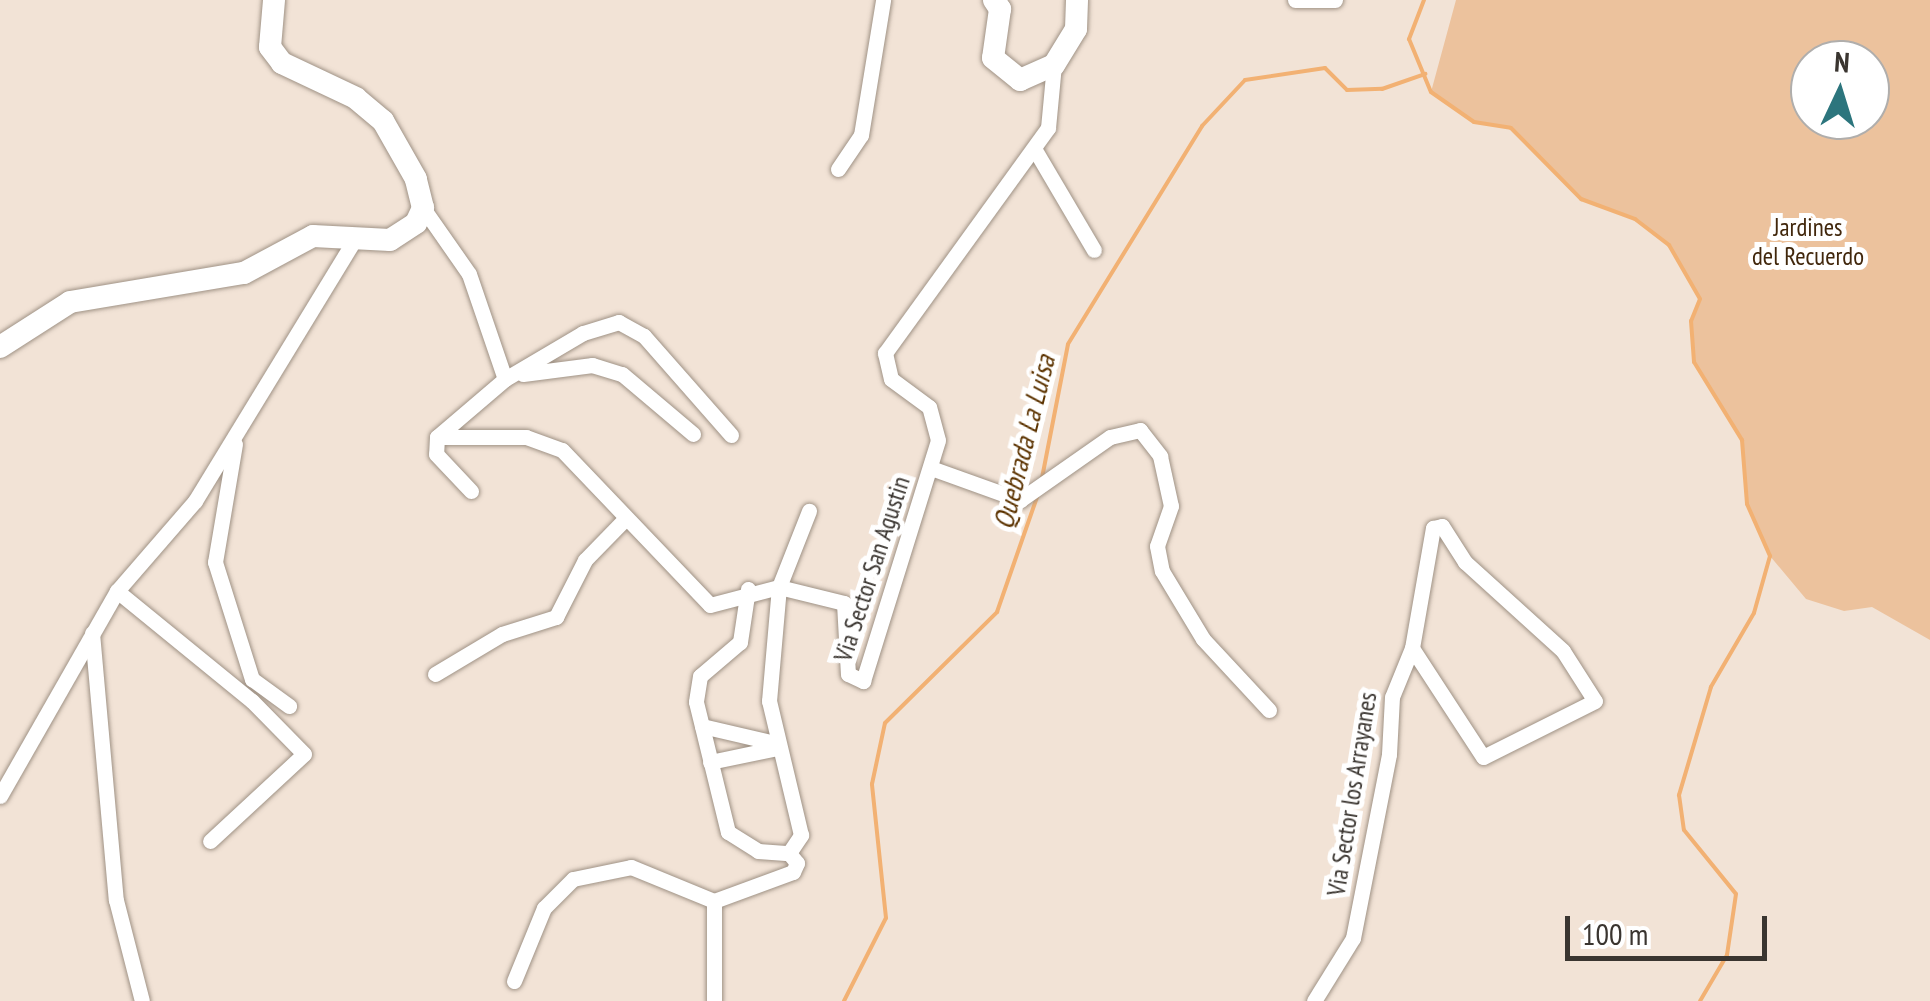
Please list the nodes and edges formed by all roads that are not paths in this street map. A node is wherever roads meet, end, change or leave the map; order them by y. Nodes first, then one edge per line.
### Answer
1 (274, 0) edge
2 (884, 0) edge
3 (994, 0) edge
4 (1077, 0) edge
5 (1295, 0) edge
6 (1335, 0) edge
7 (1054, 65) junction
8 (1035, 150) junction
9 (838, 169) dead end
10 (423, 208) junction
11 (358, 236) junction
12 (1094, 250) dead end
13 (0, 347) edge
14 (505, 378) junction
15 (692, 434) dead end
16 (237, 436) junction
17 (731, 436) dead end
18 (436, 437) junction
19 (931, 468) junction
20 (470, 491) dead end
21 (809, 511) dead end
22 (624, 520) junction
23 (779, 587) junction
24 (748, 589) junction
25 (116, 591) junction
26 (92, 633) junction
27 (1412, 648) junction
28 (435, 674) dead end
29 (289, 706) dead end
30 (1270, 710) dead end
31 (702, 726) junction
32 (776, 745) junction
33 (710, 762) junction
34 (0, 796) edge
35 (210, 841) dead end
36 (789, 854) junction
37 (714, 901) junction
38 (514, 981) dead end
39 (142, 1001) edge
40 (714, 1001) edge
41 (1314, 1001) edge

1 - 10 street
2 - 9 street
3 - 7 street
4 - 7 street
5 - 6 street
7 - 8 street, Via Sector San Agustin
8 - 12 street
8 - 19 street, Via Sector San Agustin
10 - 11 street
10 - 14 street
11 - 13 street
11 - 16 street
14 - 15 street
14 - 17 street
14 - 18 street
16 - 25 street
16 - 29 street
18 - 20 street
18 - 22 street, Via Sector San Agustin
19 - 23 street, Via Sector San Agustin
19 - 30 street
21 - 23 street
22 - 24 street, Via Sector San Agustin
22 - 28 street
23 - 24 street, Via Sector San Agustin
23 - 32 street
24 - 31 street
25 - 26 street
25 - 35 street
26 - 34 street
26 - 39 street
27 - 27 street, Via Sector los Arrayanes
27 - 41 street, Via Sector los Arrayanes
31 - 32 street
31 - 33 street
32 - 33 street
32 - 36 street
33 - 36 street
36 - 37 street
37 - 38 street
37 - 40 street

